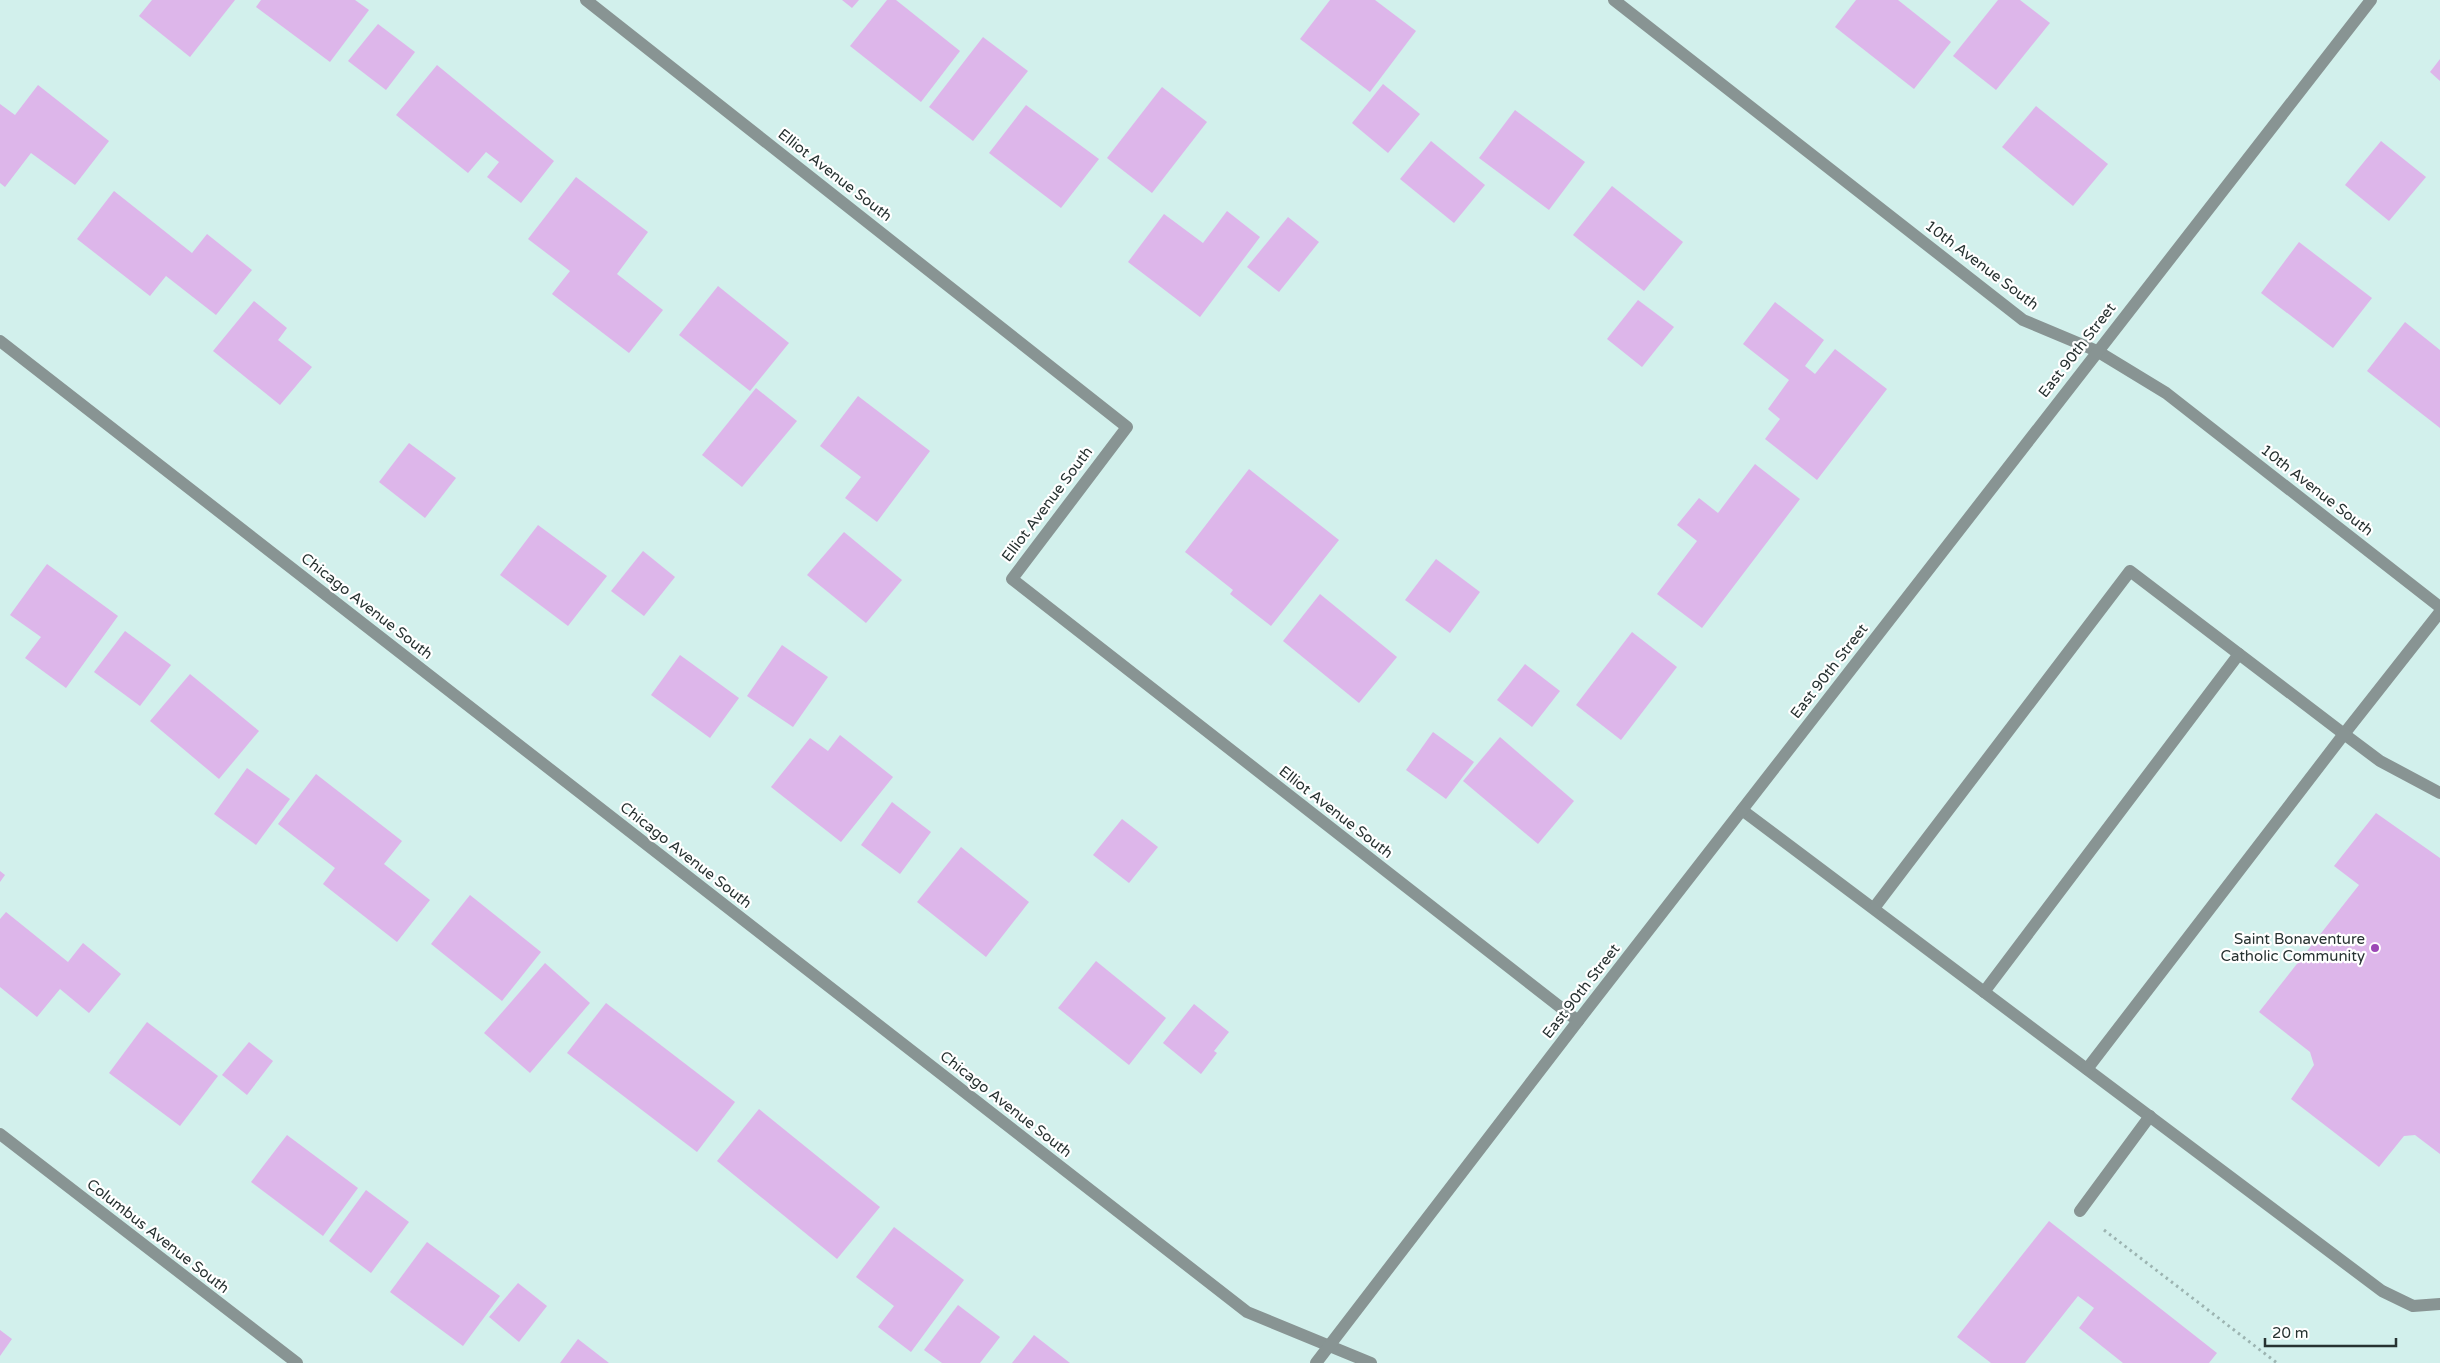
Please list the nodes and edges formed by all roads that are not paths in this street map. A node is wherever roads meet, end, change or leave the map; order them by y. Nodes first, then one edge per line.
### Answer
1 (586, 0) edge
2 (1614, 0) edge
3 (2371, 0) edge
4 (0, 341) edge
5 (2097, 352) junction
6 (2440, 607) edge
7 (2440, 612) edge
8 (2239, 654) junction
9 (2344, 734) junction
10 (2440, 793) edge
11 (1742, 810) junction
12 (1874, 908) junction
13 (1984, 992) junction
14 (1578, 1021) junction
15 (2087, 1069) junction
16 (2150, 1116) junction
17 (0, 1134) edge
18 (2080, 1211) road end
19 (2440, 1304) edge
20 (1329, 1347) junction
21 (297, 1363) edge
22 (1316, 1363) edge
23 (1371, 1363) edge

1 - 14 street, Elliot Avenue South
2 - 5 street, 10th Avenue South
3 - 5 street, East 90th Street
4 - 20 street, Chicago Avenue South
5 - 6 street, 10th Avenue South
5 - 11 street, East 90th Street
7 - 9 street
8 - 9 street
8 - 12 street
8 - 13 street
9 - 10 street
9 - 15 street
11 - 12 street
11 - 14 street, East 90th Street
12 - 13 street
13 - 15 street
14 - 20 street, East 90th Street
15 - 16 street
16 - 18 street
16 - 19 street
17 - 21 street, Columbus Avenue South
20 - 22 street, East 90th Street
20 - 23 street, Chicago Avenue South

